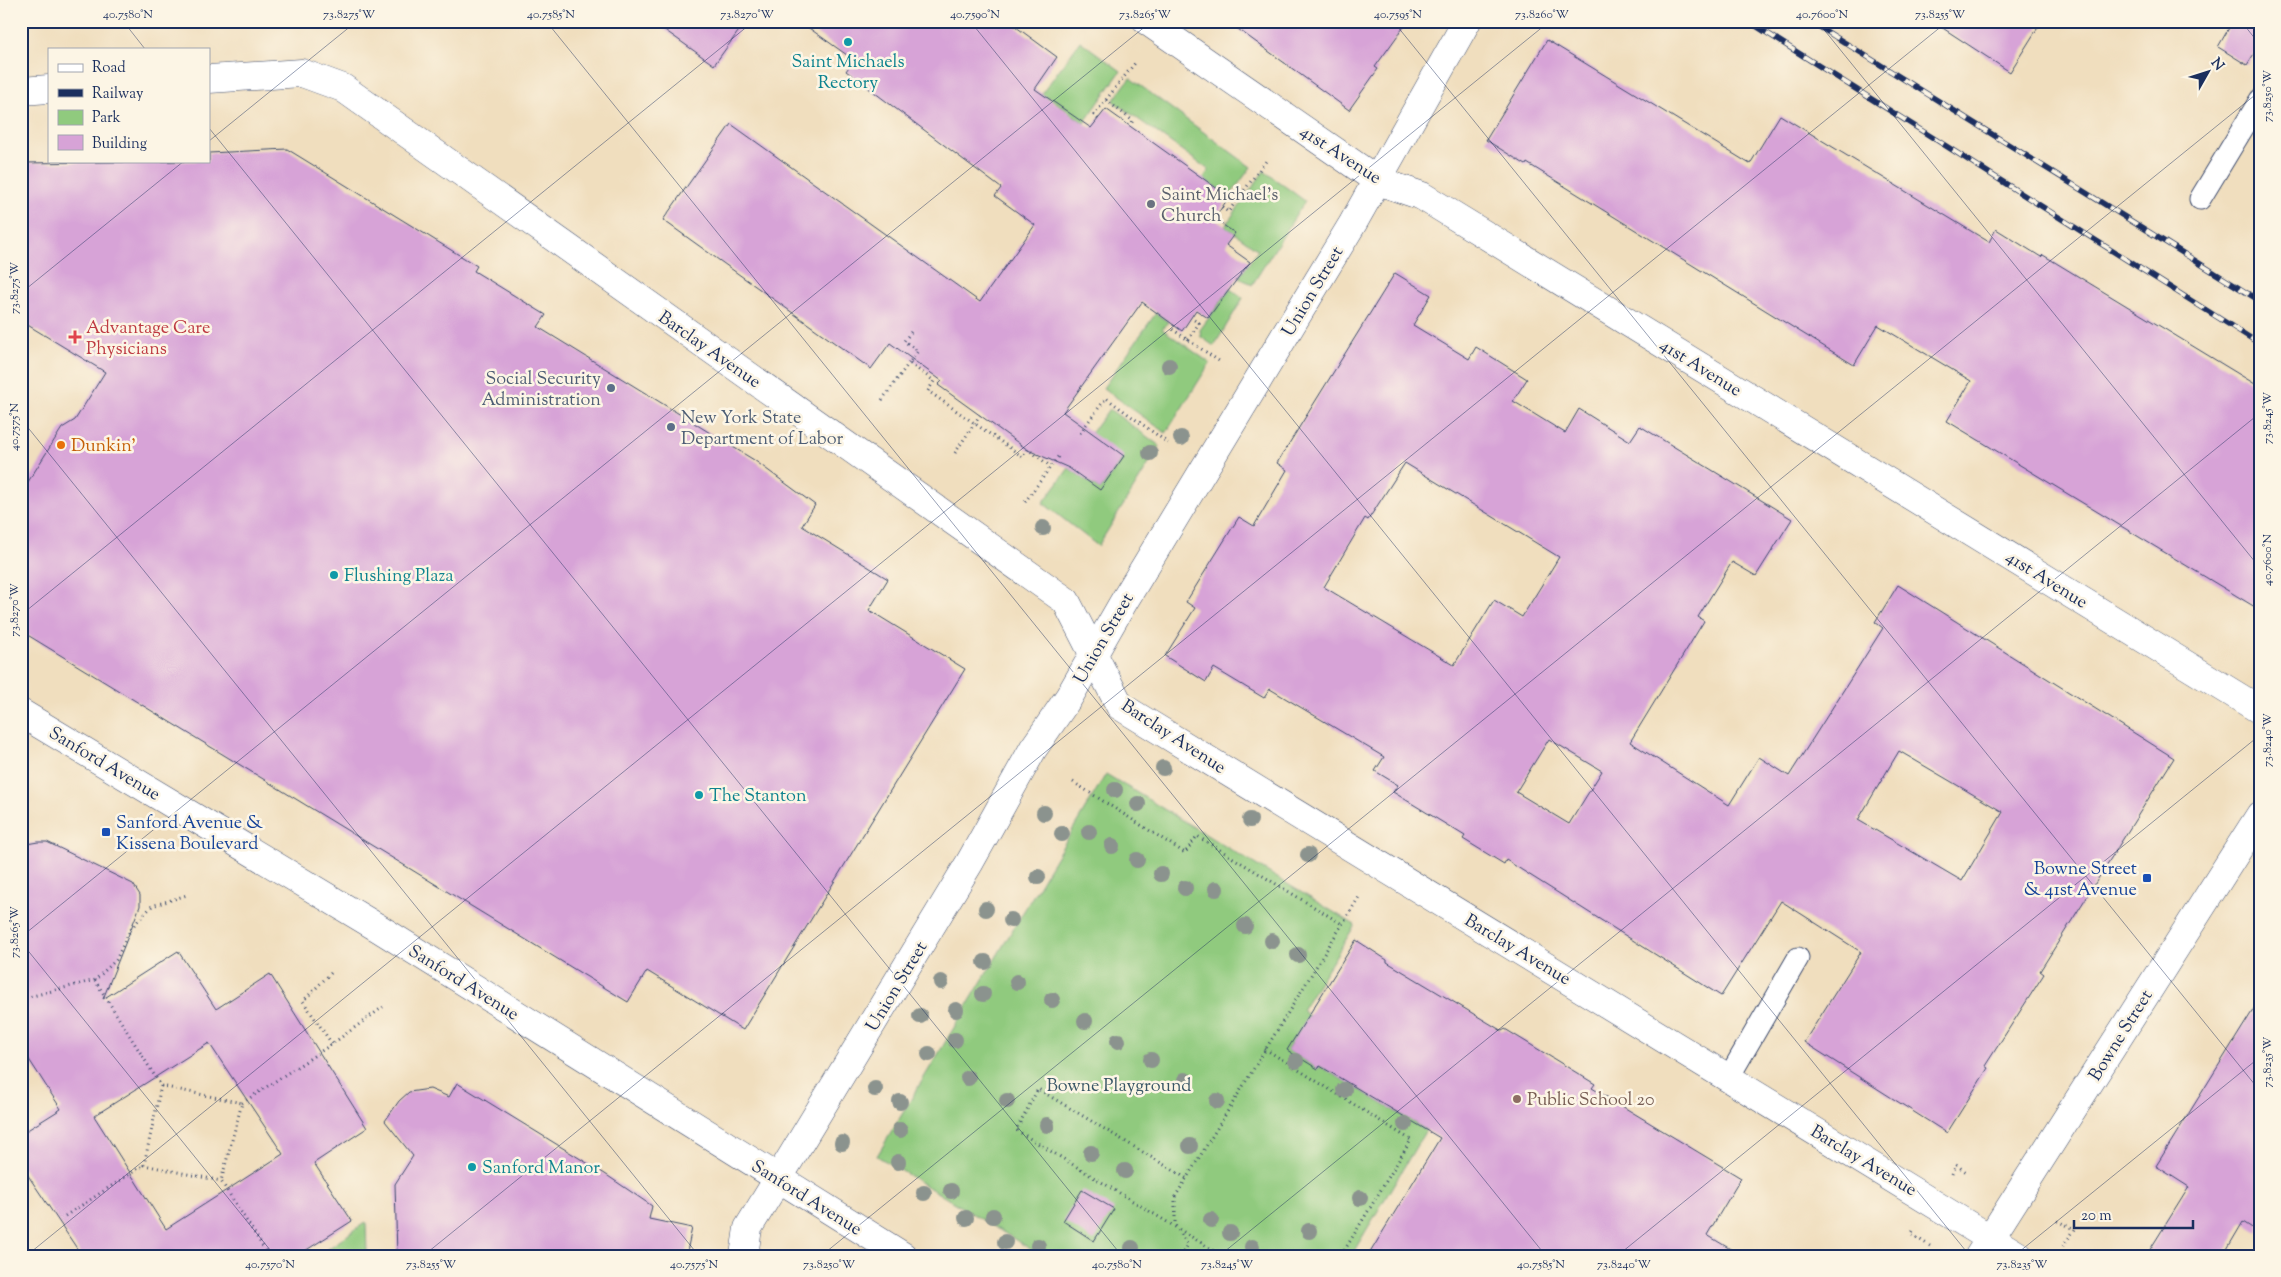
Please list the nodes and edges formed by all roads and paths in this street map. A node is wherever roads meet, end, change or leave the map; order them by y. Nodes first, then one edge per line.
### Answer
1 (1147, 21) edge
2 (1468, 21) edge
3 (1135, 63) dead end
4 (210, 79) edge
5 (48, 89) edge
6 (21, 91) edge
7 (1106, 100) junction
8 (2260, 100) edge
9 (1098, 119) dead end
10 (1130, 125) dead end
11 (1266, 161) dead end
12 (1378, 181) junction
13 (2200, 199) dead end
14 (1222, 207) dead end
15 (1191, 318) dead end
16 (1174, 325) dead end
17 (911, 332) dead end
18 (1188, 340) junction
19 (1219, 361) dead end
20 (909, 363) junction
21 (882, 400) dead end
22 (980, 415) dead end
23 (974, 424) junction
24 (1080, 433) dead end
25 (1168, 443) dead end
26 (955, 453) dead end
27 (1060, 454) dead end
28 (1050, 466) junction
29 (1025, 502) dead end
30 (1094, 654) junction
31 (2260, 710) edge
32 (21, 713) edge
33 (1073, 782) dead end
34 (2260, 815) edge
35 (187, 894) dead end
36 (1359, 897) dead end
37 (1342, 924) junction
38 (1798, 958) dead end
39 (331, 973) dead end
40 (95, 980) junction
41 (21, 999) edge
42 (383, 1007) dead end
43 (332, 1044) junction
44 (1266, 1048) junction
45 (1729, 1077) junction
46 (161, 1086) junction
47 (242, 1102) junction
48 (144, 1165) junction
49 (1968, 1173) dead end
50 (1951, 1175) dead end
51 (1186, 1178) junction
52 (778, 1179) junction
53 (221, 1181) junction
54 (65, 1216) dead end
55 (2056, 1221) dead end
56 (1175, 1225) junction
57 (2063, 1246) dead end
58 (1985, 1247) edge
59 (269, 1256) edge
60 (744, 1256) edge
61 (903, 1256) edge
62 (1181, 1256) edge
63 (1223, 1256) edge
64 (1341, 1256) edge
65 (2019, 1256) edge

1 - 12 street, 41st Avenue
2 - 12 street, Union Street
3 - 7 path
4 - 30 street, Barclay Avenue
5 - 6 street
7 - 9 path
7 - 10 path
8 - 13 lane
11 - 14 path
12 - 30 street, Union Street
12 - 31 street, 41st Avenue
15 - 18 path
16 - 18 path
17 - 20 path
18 - 19 path
20 - 21 path
20 - 23 path
22 - 23 path
23 - 26 path
23 - 28 path
24 - 25 path
27 - 28 path
28 - 29 path
30 - 45 street, Barclay Avenue
30 - 52 street, Union Street
32 - 52 street, Sanford Avenue
33 - 37 path
34 - 58 street, Bowne Street
35 - 40 path
36 - 37 path
37 - 44 path
38 - 45 lane
39 - 43 path
40 - 41 path
40 - 46 path
42 - 43 path
43 - 47 path
44 - 51 path
44 - 64 path
45 - 58 street, Barclay Avenue
46 - 47 path
46 - 48 path
47 - 53 path
48 - 53 path
48 - 54 path
49 - 50 path
51 - 56 path
51 - 56 path
52 - 60 street, Union Street
52 - 61 street, Sanford Avenue
53 - 59 path
55 - 57 path
56 - 62 path
56 - 63 path
58 - 65 street, Barclay Avenue

